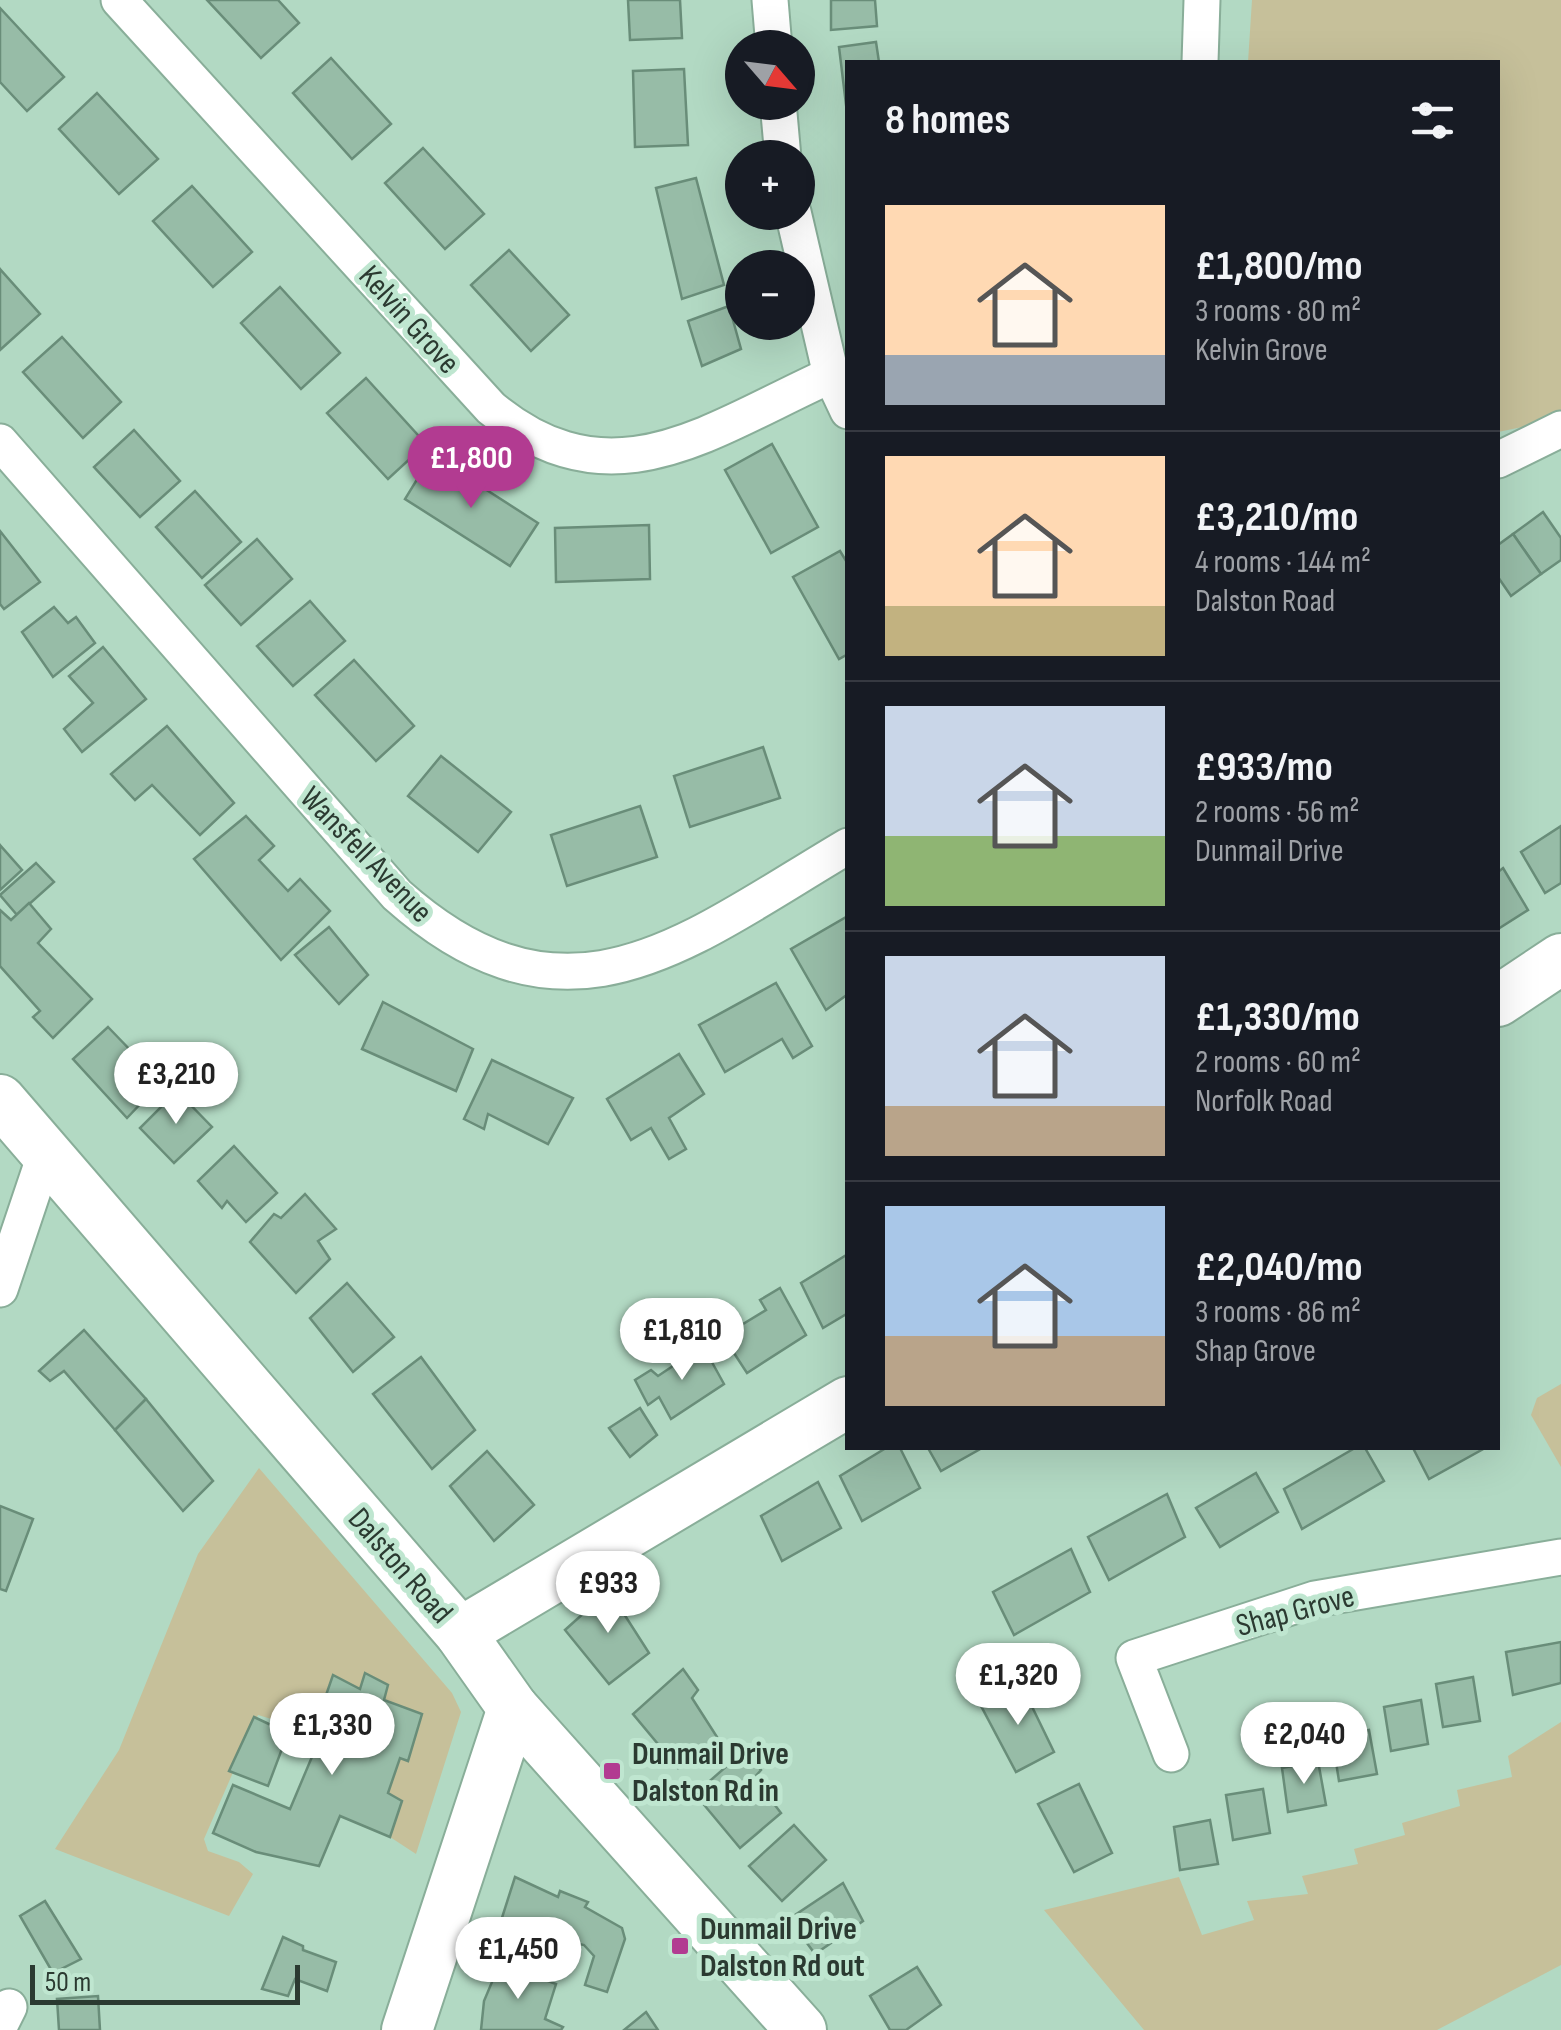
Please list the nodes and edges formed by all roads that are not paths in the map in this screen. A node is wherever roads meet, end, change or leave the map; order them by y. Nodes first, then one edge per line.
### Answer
1 (119, 0) edge
2 (770, 0) edge
3 (1202, 0) edge
4 (772, 30) edge
5 (1200, 60) edge
6 (797, 230) edge
7 (832, 375) junction
8 (845, 404) edge
9 (1561, 430) edge
10 (0, 442) edge
11 (1500, 459) edge
12 (845, 848) edge
13 (1561, 959) edge
14 (1500, 1000) edge
15 (0, 1100) edge
16 (46, 1152) junction
17 (0, 1289) edge
18 (845, 1404) edge
19 (1561, 1557) edge
20 (460, 1633) junction
21 (513, 1708) junction
22 (1171, 1754) dead end
23 (407, 2030) edge
24 (802, 2030) edge

1 - 7 street, Kelvin Grove
2 - 4 street
3 - 5 street
6 - 7 street
7 - 8 street
9 - 11 street
10 - 12 street, Wansfell Avenue
13 - 14 main road
15 - 16 main road, Dalston Road
16 - 17 street
16 - 20 main road, Dalston Road
18 - 20 main road
19 - 22 street, Shap Grove
20 - 21 main road, Dalston Road
21 - 23 main road
21 - 24 main road, Dalston Road

